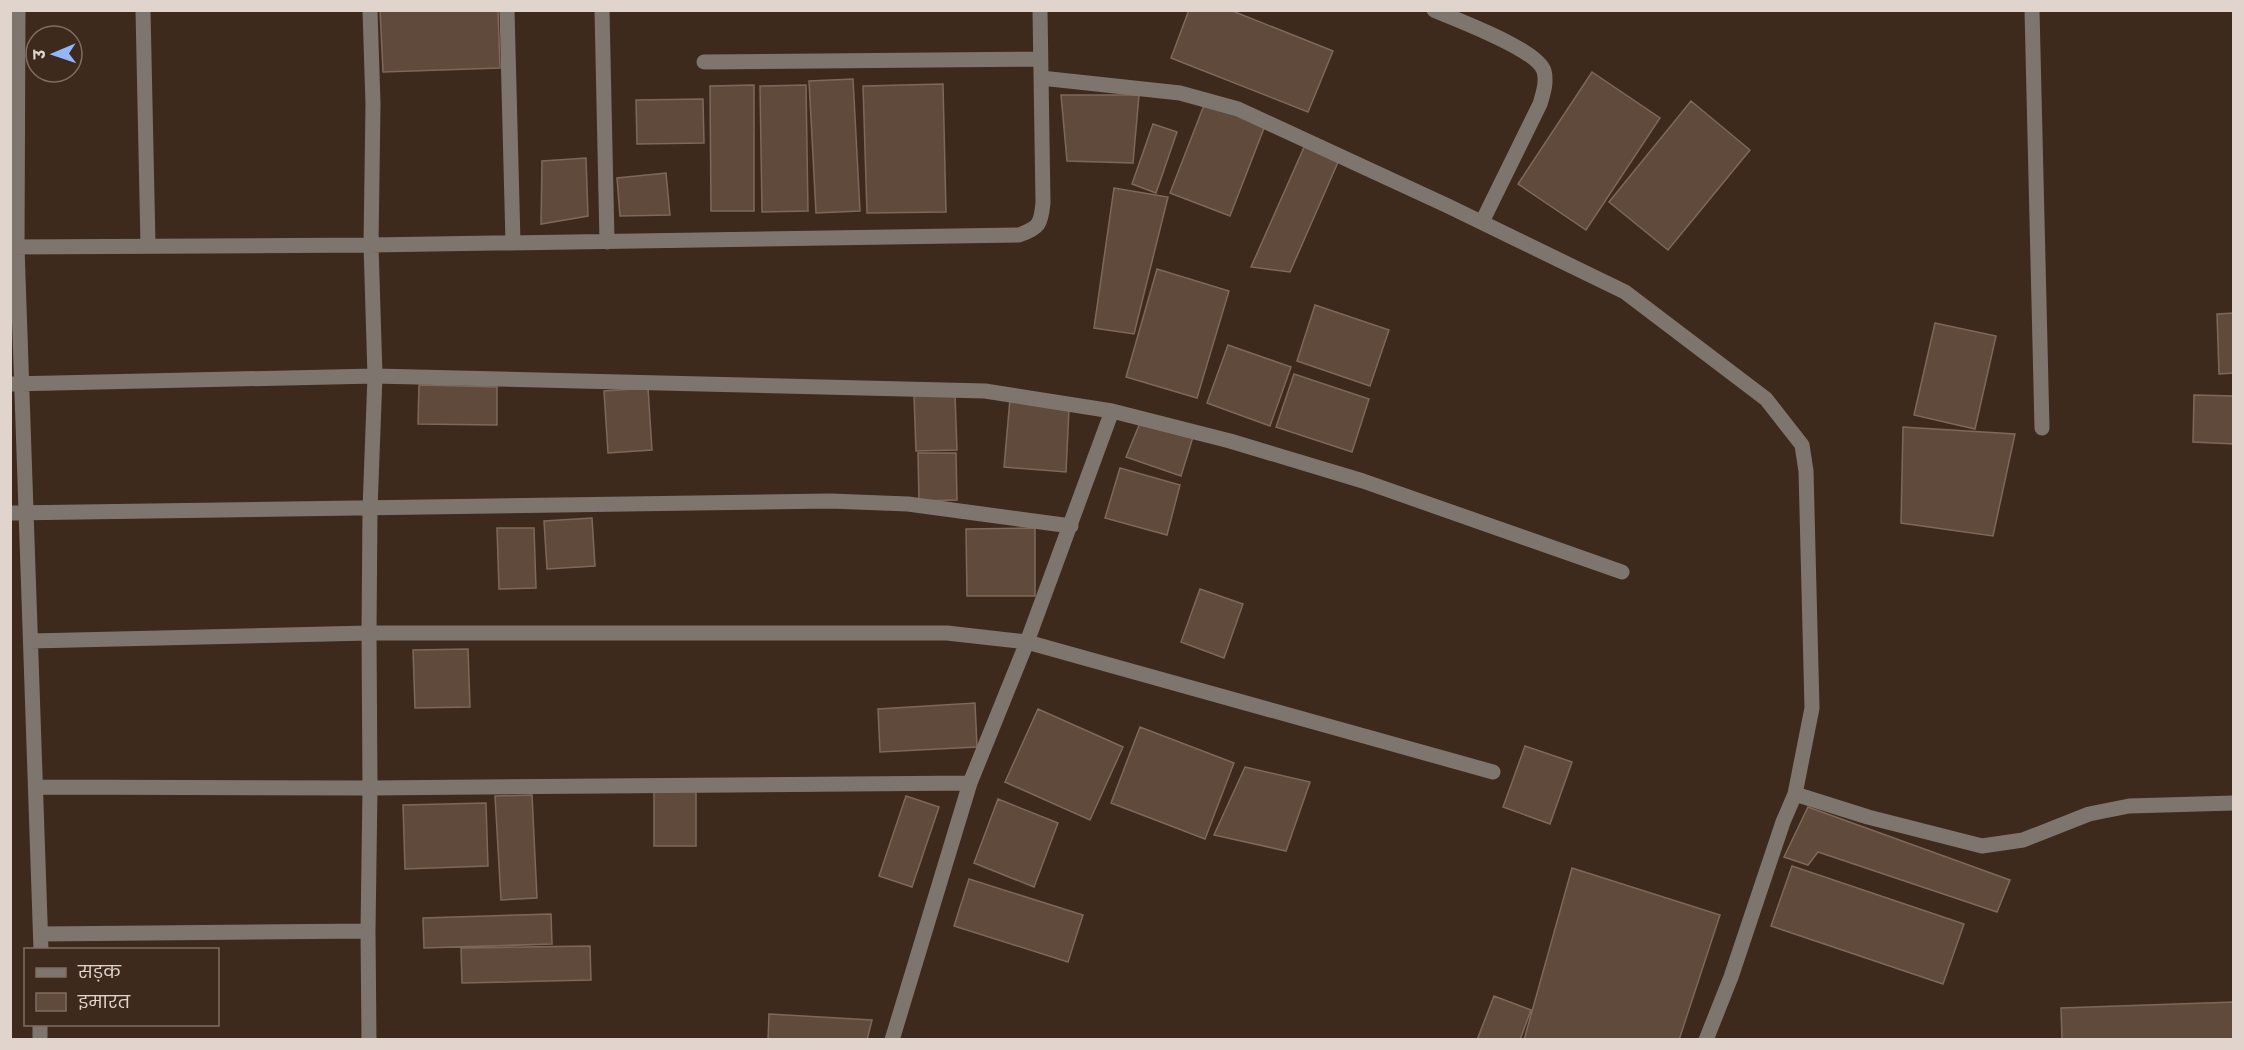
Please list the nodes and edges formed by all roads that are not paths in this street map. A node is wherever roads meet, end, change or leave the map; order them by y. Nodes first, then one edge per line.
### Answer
1 (18, 10) edge
2 (143, 10) edge
3 (370, 10) edge
4 (507, 10) edge
5 (602, 10) edge
6 (1040, 10) edge
7 (1434, 10) edge
8 (2032, 10) edge
9 (1040, 59) junction
10 (704, 62) dead end
11 (1041, 78) junction
12 (1482, 222) junction
13 (607, 242) junction
14 (513, 243) junction
15 (371, 245) junction
16 (148, 246) junction
17 (14, 247) edge
18 (375, 376) junction
19 (16, 384) edge
20 (1112, 411) junction
21 (2042, 428) dead end
22 (370, 509) junction
23 (10, 513) edge
24 (27, 513) junction
25 (1071, 526) junction
26 (1622, 572) dead end
27 (369, 633) junction
28 (31, 641) junction
29 (1027, 642) junction
30 (1493, 772) dead end
31 (969, 783) junction
32 (36, 787) junction
33 (370, 789) junction
34 (1795, 794) junction
35 (2234, 803) edge
36 (368, 932) junction
37 (41, 942) edge
38 (369, 1040) edge
39 (892, 1040) edge
40 (1706, 1040) edge

1 - 17 street
2 - 16 street
3 - 15 street
4 - 14 street
5 - 13 street
6 - 9 street
7 - 12 street
8 - 21 street
9 - 10 street
9 - 11 street
11 - 12 street
11 - 13 street
12 - 34 street
13 - 14 street
14 - 15 street
15 - 16 street
15 - 18 street
16 - 17 street
17 - 19 street
18 - 19 street
18 - 20 street
18 - 22 street
19 - 24 street
20 - 25 street
20 - 26 street
22 - 24 street
22 - 25 street
22 - 27 street
23 - 24 street
24 - 28 street
25 - 29 street
27 - 28 street
27 - 29 street
27 - 33 street
28 - 32 street
29 - 30 street
29 - 31 street
31 - 33 street
31 - 39 street
32 - 33 street
32 - 37 street
33 - 36 street
34 - 35 street
34 - 40 street
36 - 37 street
36 - 38 street

